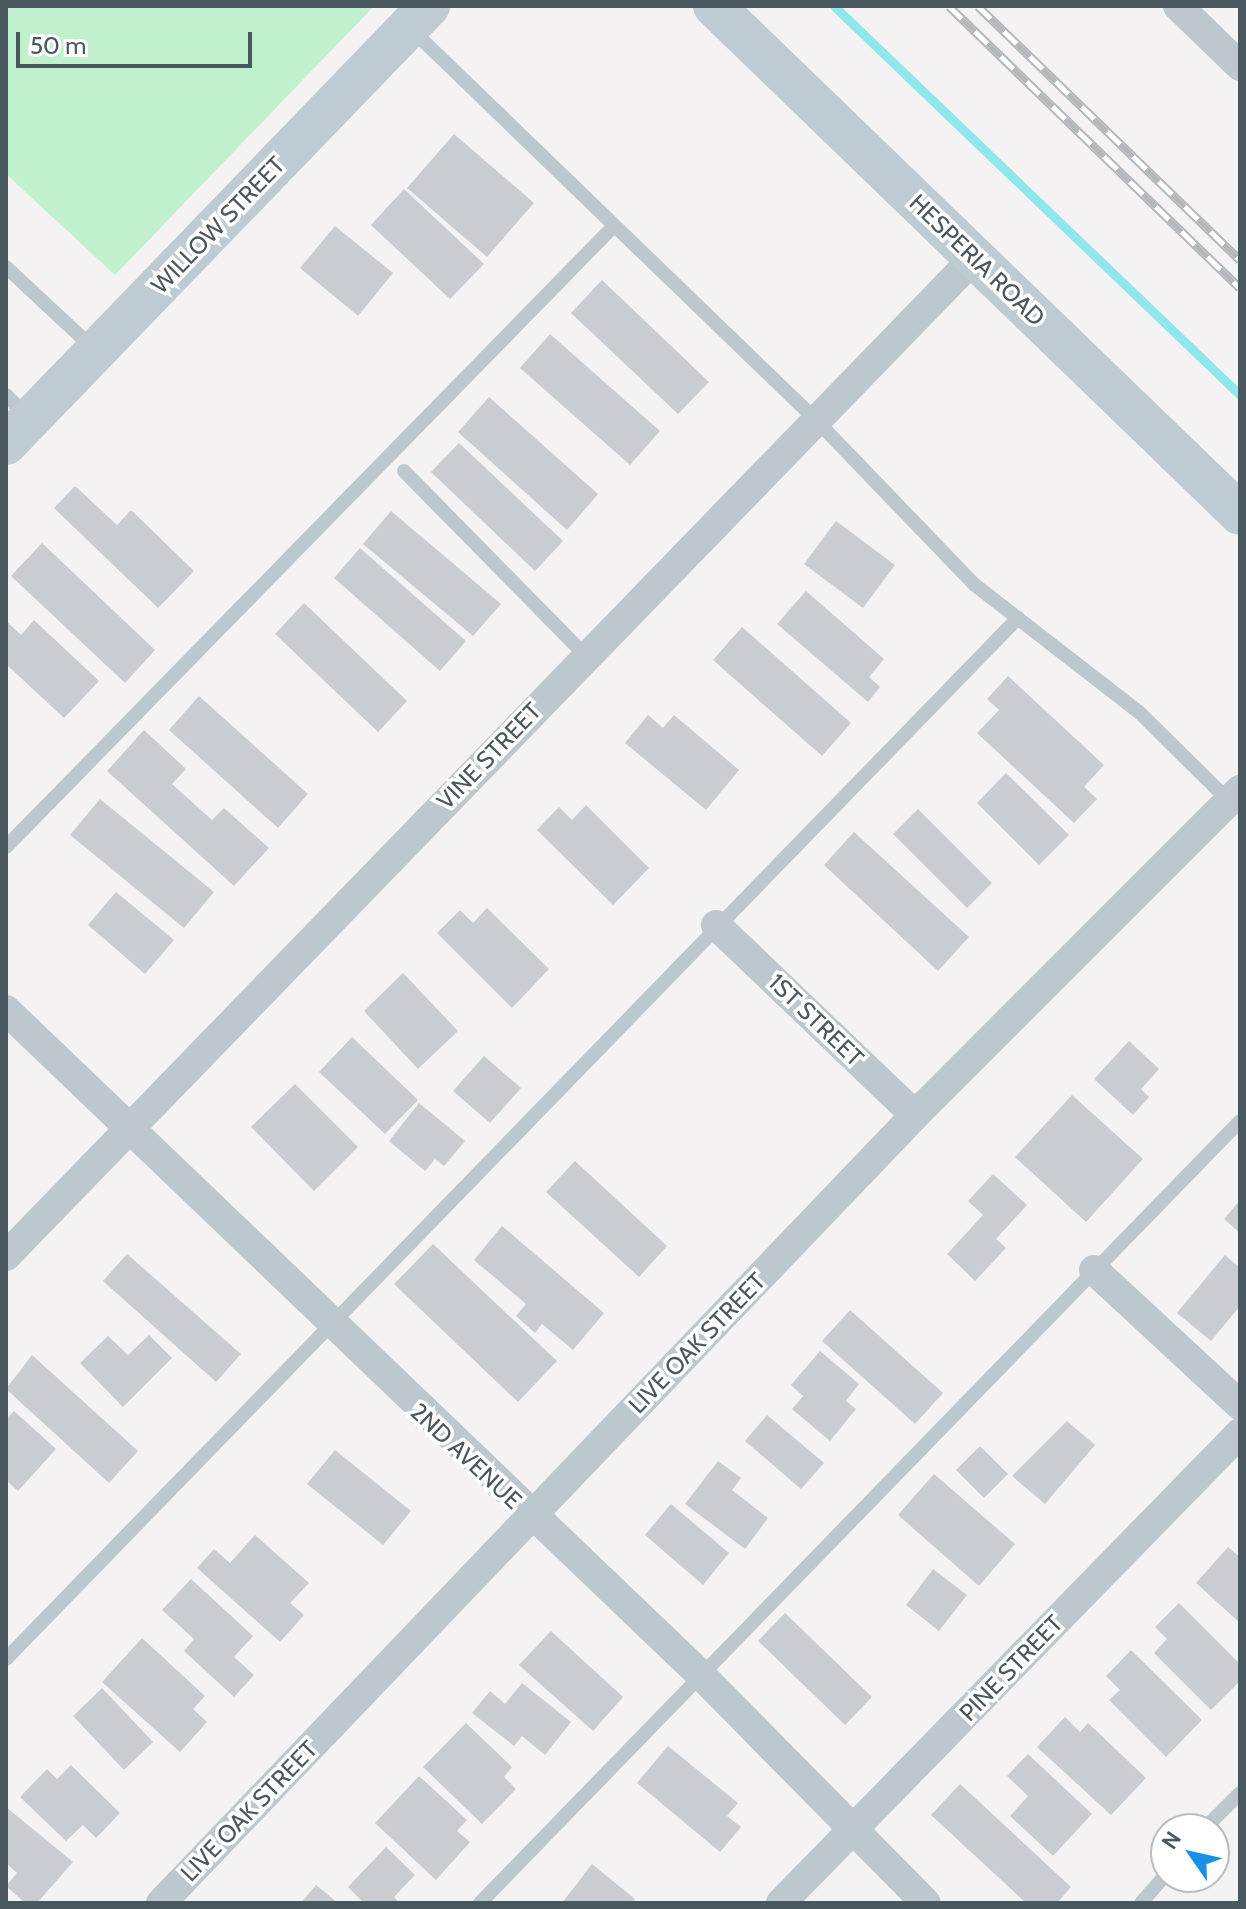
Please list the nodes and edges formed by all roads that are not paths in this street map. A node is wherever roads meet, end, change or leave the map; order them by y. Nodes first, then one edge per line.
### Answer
1 (714, 6) edge
2 (1178, 6) edge
3 (419, 16) edge
4 (1240, 66) edge
5 (612, 228) junction
6 (974, 258) junction
7 (6, 267) edge
8 (96, 351) junction
9 (14, 419) edge
10 (816, 420) junction
11 (404, 471) dead end
12 (1240, 514) edge
13 (1018, 618) junction
14 (586, 656) junction
15 (1234, 796) edge
16 (6, 847) edge
17 (716, 925) junction
18 (6, 1010) edge
19 (915, 1115) junction
20 (1240, 1121) edge
21 (129, 1129) junction
22 (6, 1256) edge
23 (1094, 1270) junction
24 (325, 1323) junction
25 (1240, 1405) edge
26 (1240, 1433) edge
27 (530, 1517) junction
28 (6, 1659) edge
29 (703, 1677) junction
30 (1240, 1793) edge
31 (1220, 1813) edge
32 (850, 1833) junction
33 (161, 1903) edge
34 (480, 1903) edge
35 (781, 1903) edge
36 (926, 1903) edge

1 - 6 main road, HESPERIA ROAD
2 - 4 street
3 - 5 lane
3 - 8 main road, WILLOW STREET
5 - 10 lane
5 - 16 lane
6 - 10 street, VINE STREET
6 - 12 main road, HESPERIA ROAD
7 - 8 lane
8 - 9 main road, WILLOW STREET
10 - 13 lane
10 - 14 street, VINE STREET
11 - 14 lane
13 - 15 lane
13 - 17 lane
14 - 21 street, VINE STREET
15 - 19 street, LIVE OAK STREET
17 - 19 street, 1ST STREET
17 - 24 lane
18 - 21 street, 2ND AVENUE
19 - 27 street, LIVE OAK STREET
20 - 23 lane
21 - 22 street, VINE STREET
21 - 24 street, 2ND AVENUE
23 - 25 street
23 - 29 lane
24 - 27 street, 2ND AVENUE
24 - 28 lane
26 - 32 street, PINE STREET
27 - 29 street, 2ND AVENUE
27 - 33 street, LIVE OAK STREET
29 - 32 street, 2ND AVENUE
29 - 34 lane
30 - 31 lane
32 - 35 street, PINE STREET
32 - 36 street, 2ND AVENUE

